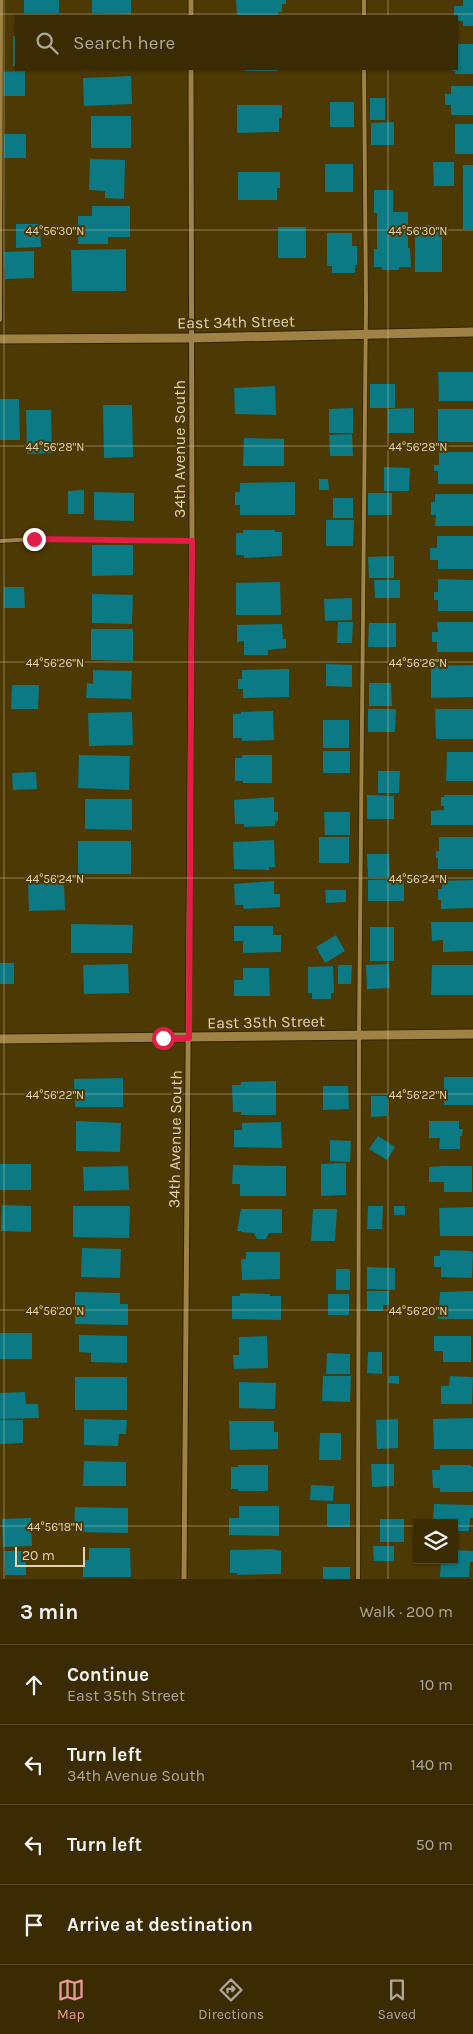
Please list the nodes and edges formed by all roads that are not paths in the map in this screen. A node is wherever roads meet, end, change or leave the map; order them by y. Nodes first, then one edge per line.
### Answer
1 (1, 0) edge
2 (191, 0) edge
3 (364, 0) edge
4 (191, 15) edge
5 (364, 15) edge
6 (191, 70) edge
7 (364, 70) edge
8 (0, 320) edge
9 (473, 332) edge
10 (366, 335) junction
11 (190, 338) junction
12 (0, 339) edge
13 (0, 541) edge
14 (192, 541) junction
15 (473, 1034) edge
16 (359, 1035) junction
17 (189, 1038) junction
18 (0, 1039) edge
19 (184, 1579) edge
20 (358, 1579) edge

1 - 8 lane
2 - 4 street
3 - 5 lane
6 - 11 street, 34th Avenue South
7 - 10 lane
9 - 10 street, East 34th Street
10 - 11 street, East 34th Street
10 - 16 lane
11 - 12 street, East 34th Street
11 - 14 street, 34th Avenue South
13 - 14 lane
14 - 17 street, 34th Avenue South
15 - 16 street, East 35th Street
16 - 17 street, East 35th Street
16 - 20 lane
17 - 18 street, East 35th Street
17 - 19 street, 34th Avenue South

